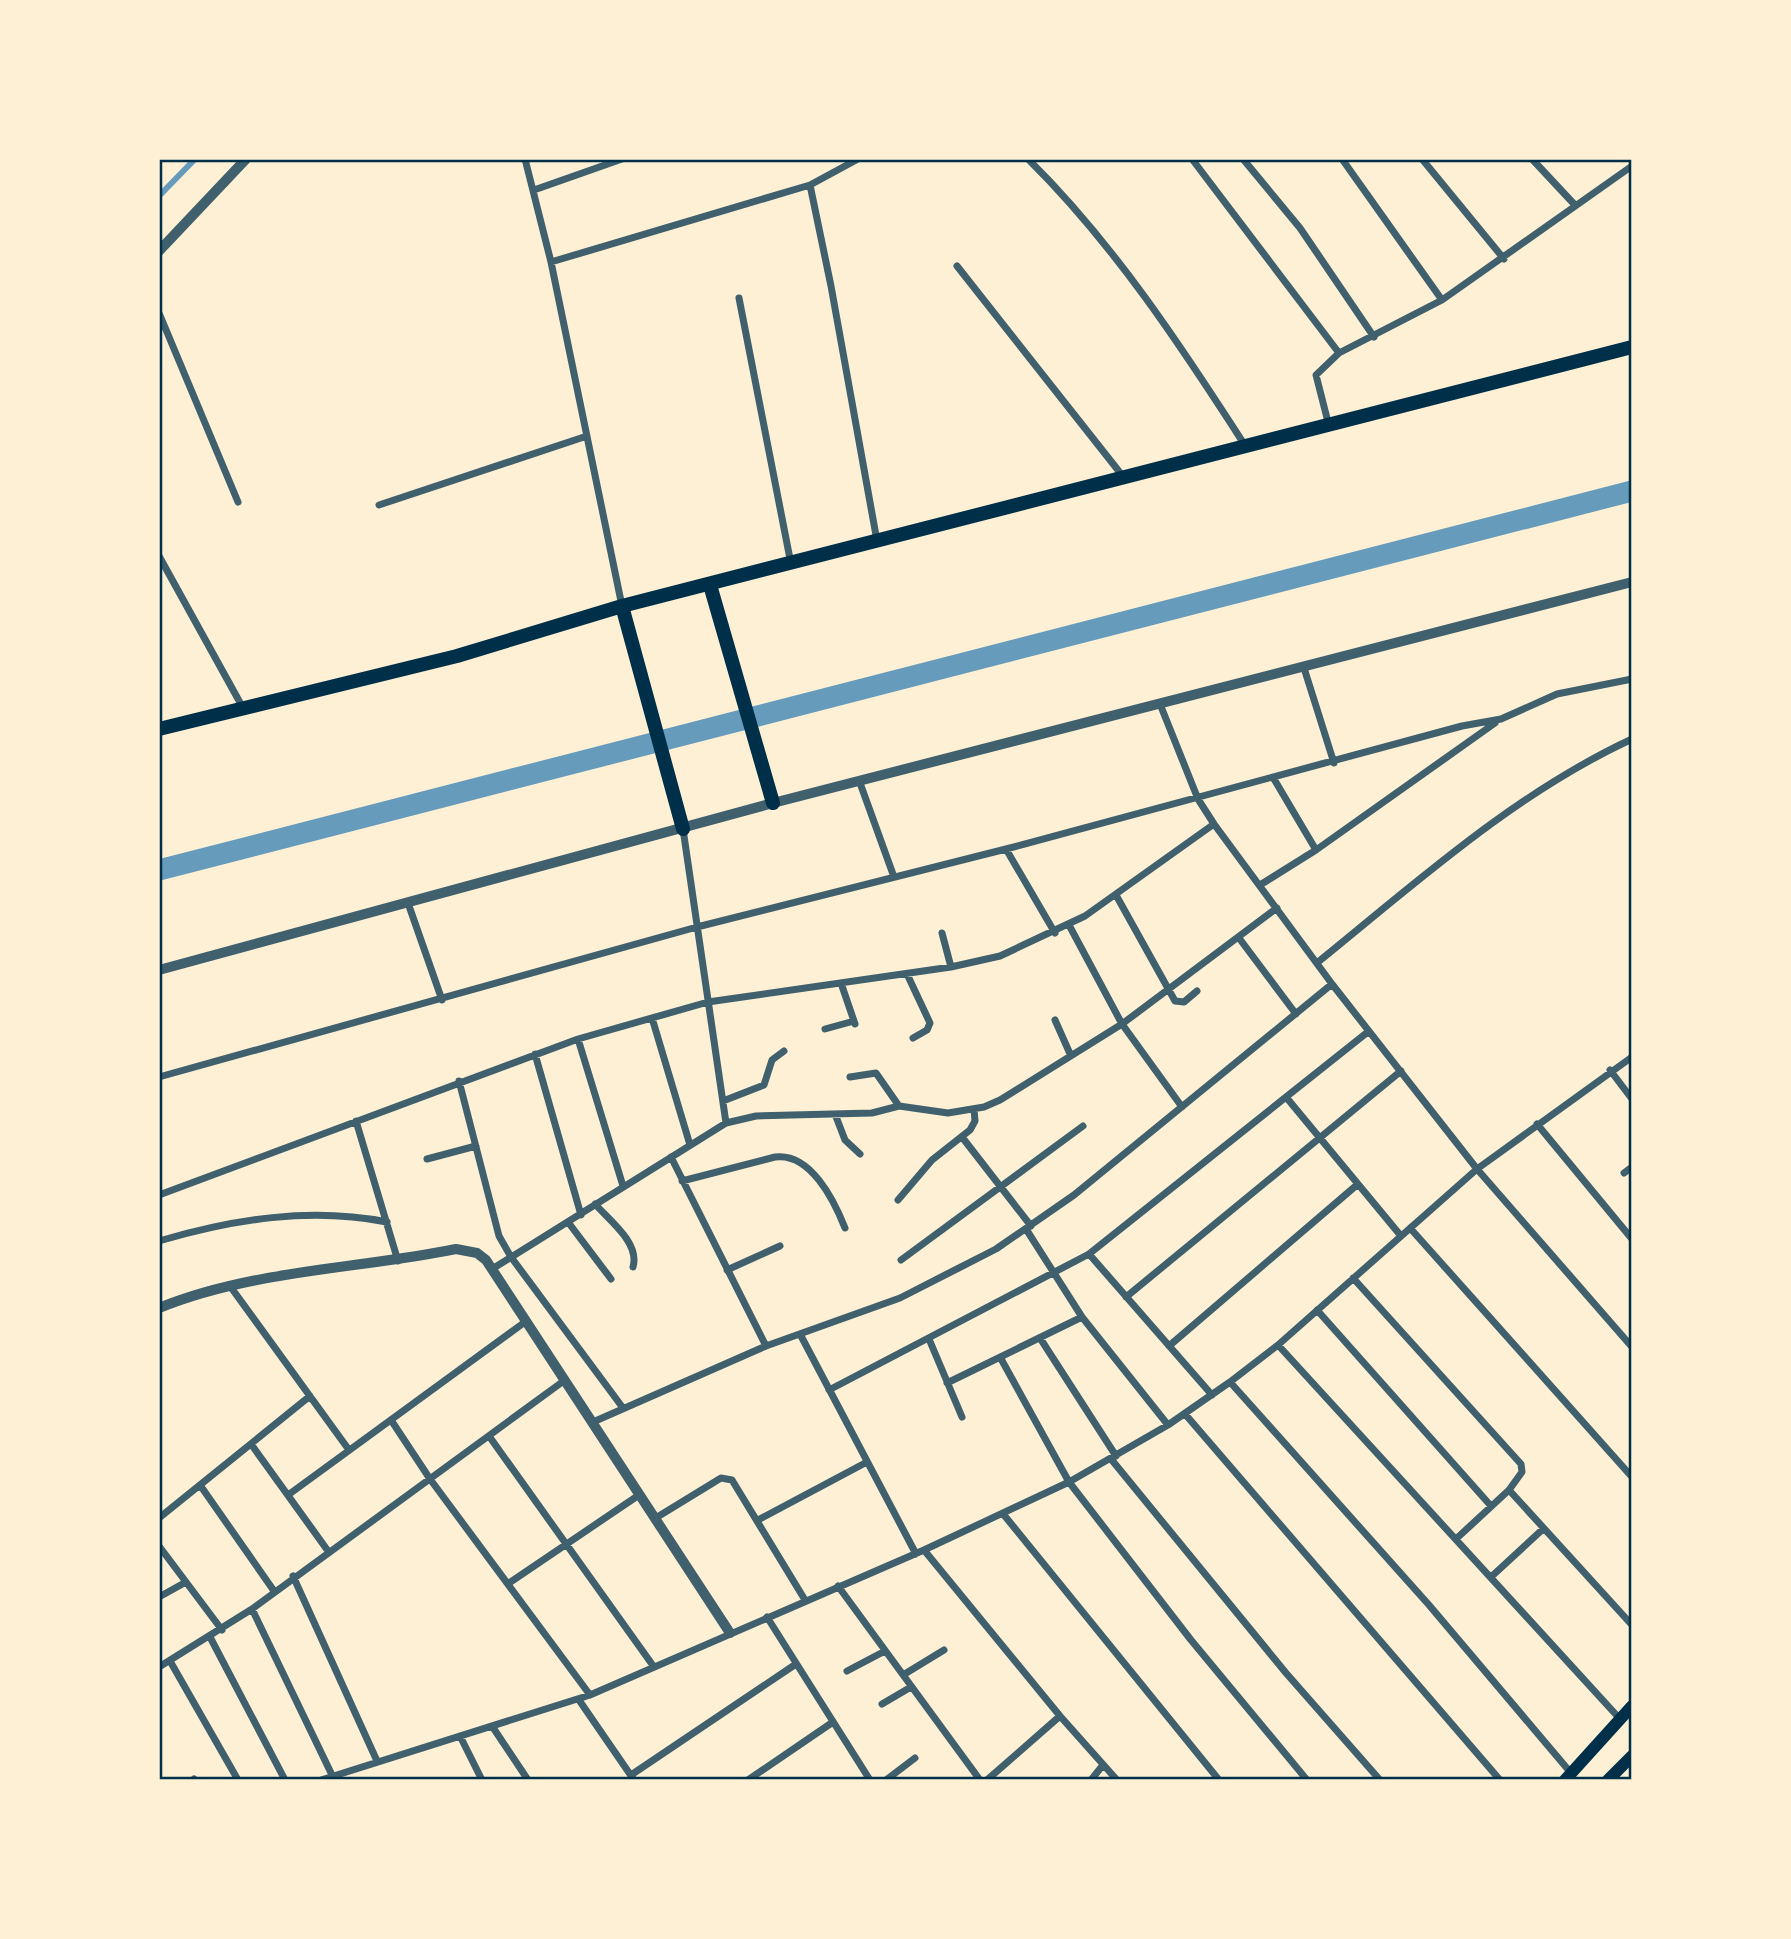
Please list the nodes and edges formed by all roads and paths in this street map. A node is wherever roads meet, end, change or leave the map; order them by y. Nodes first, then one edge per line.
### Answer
1 (246, 159) edge
2 (525, 159) edge
3 (622, 159) edge
4 (858, 159) edge
5 (1028, 159) edge
6 (1192, 159) edge
7 (1243, 159) edge
8 (1342, 159) edge
9 (1422, 159) edge
10 (1532, 159) edge
11 (1632, 166) edge
12 (810, 185) junction
13 (534, 190) junction
14 (1574, 204) junction
15 (159, 251) edge
16 (1504, 259) junction
17 (551, 262) junction
18 (957, 266) dead end
19 (739, 298) dead end
20 (1442, 300) junction
21 (159, 313) edge
22 (1374, 337) junction
23 (1632, 347) edge
24 (1339, 352) junction
25 (1329, 427) junction
26 (587, 436) junction
27 (1247, 447) junction
28 (1125, 479) junction
29 (238, 502) dead end
30 (379, 505) dead end
31 (877, 542) junction
32 (159, 556) edge
33 (791, 565) junction
34 (1632, 582) edge
35 (710, 585) junction
36 (622, 606) junction
37 (1304, 668) junction
38 (1632, 679) edge
39 (1160, 704) junction
40 (243, 709) junction
41 (1501, 719) junction
42 (159, 729) edge
43 (1632, 739) edge
44 (1334, 763) junction
45 (1274, 779) junction
46 (860, 783) junction
47 (1198, 799) junction
48 (773, 803) junction
49 (1214, 824) junction
50 (683, 829) junction
51 (1006, 849) junction
52 (1315, 850) junction
53 (894, 877) junction
54 (1260, 885) junction
55 (1116, 895) junction
56 (408, 903) junction
57 (1277, 908) junction
58 (1069, 925) junction
59 (697, 927) junction
60 (942, 933) dead end
61 (1055, 933) junction
62 (1239, 937) junction
63 (1318, 962) junction
64 (951, 967) junction
65 (159, 970) edge
66 (907, 974) junction
67 (841, 983) junction
68 (1332, 984) junction
69 (1197, 991) dead end
70 (1168, 992) junction
71 (442, 1000) junction
72 (708, 1002) junction
73 (1296, 1014) junction
74 (652, 1018) junction
75 (1055, 1020) dead end
76 (1122, 1024) junction
77 (825, 1029) dead end
78 (1368, 1031) junction
79 (913, 1038) dead end
80 (578, 1039) junction
81 (784, 1051) dead end
82 (535, 1054) junction
83 (1071, 1056) junction
84 (1632, 1057) edge
85 (1611, 1070) junction
86 (1401, 1071) junction
87 (159, 1077) edge
88 (850, 1077) dead end
89 (459, 1081) junction
90 (1286, 1097) junction
91 (1632, 1099) edge
92 (723, 1101) junction
93 (899, 1106) junction
94 (1182, 1107) junction
95 (974, 1109) junction
96 (835, 1114) junction
97 (356, 1121) junction
98 (726, 1123) junction
99 (1537, 1124) junction
100 (1083, 1126) dead end
101 (962, 1137) junction
102 (1320, 1138) junction
103 (690, 1145) junction
104 (476, 1146) junction
105 (860, 1154) dead end
106 (671, 1157) junction
107 (427, 1159) dead end
108 (1632, 1167) edge
109 (1478, 1169) junction
110 (1624, 1173) dead end
111 (682, 1181) junction
112 (1358, 1184) junction
113 (623, 1186) junction
114 (1001, 1186) junction
115 (160, 1194) edge
116 (898, 1200) dead end
117 (595, 1204) junction
118 (581, 1215) junction
119 (387, 1222) junction
120 (568, 1222) junction
121 (845, 1228) dead end
122 (1029, 1228) junction
123 (1410, 1228) junction
124 (1401, 1236) junction
125 (1632, 1238) edge
126 (159, 1241) edge
127 (780, 1246) dead end
128 (1089, 1254) junction
129 (511, 1257) junction
130 (901, 1260) dead end
131 (398, 1261) junction
132 (633, 1267) dead end
133 (492, 1269) junction
134 (727, 1270) junction
135 (1053, 1274) junction
136 (1353, 1278) junction
137 (611, 1279) dead end
138 (230, 1286) junction
139 (1126, 1297) junction
140 (159, 1308) edge
141 (1317, 1310) junction
142 (1082, 1317) junction
143 (525, 1322) junction
144 (800, 1334) junction
145 (1040, 1338) junction
146 (929, 1339) junction
147 (1278, 1345) junction
148 (766, 1346) junction
149 (1169, 1346) junction
150 (1632, 1347) edge
151 (1000, 1357) junction
152 (565, 1380) junction
153 (1230, 1382) junction
154 (947, 1383) junction
155 (829, 1390) junction
156 (1212, 1395) junction
157 (310, 1396) junction
158 (623, 1408) junction
159 (1185, 1414) junction
160 (962, 1417) dead end
161 (391, 1420) junction
162 (593, 1422) junction
163 (1168, 1425) junction
164 (489, 1436) junction
165 (251, 1444) junction
166 (349, 1450) junction
167 (1114, 1457) junction
168 (867, 1462) junction
169 (1632, 1477) edge
170 (430, 1479) junction
171 (1069, 1482) junction
172 (200, 1485) junction
173 (1509, 1490) junction
174 (288, 1495) junction
175 (639, 1495) junction
176 (1491, 1506) junction
177 (1004, 1515) junction
178 (159, 1518) edge
179 (654, 1519) junction
180 (758, 1520) junction
181 (1544, 1529) junction
182 (1456, 1539) junction
183 (566, 1544) junction
184 (159, 1546) edge
185 (328, 1551) junction
186 (920, 1552) junction
187 (293, 1576) junction
188 (1491, 1577) junction
189 (186, 1582) junction
190 (509, 1583) junction
191 (838, 1586) junction
192 (274, 1591) junction
193 (159, 1597) edge
194 (805, 1600) junction
195 (252, 1609) junction
196 (766, 1617) junction
197 (1632, 1625) edge
198 (222, 1630) junction
199 (730, 1633) junction
200 (210, 1637) junction
201 (944, 1650) dead end
202 (885, 1651) junction
203 (170, 1661) junction
204 (796, 1664) junction
205 (159, 1667) edge
206 (654, 1667) junction
207 (847, 1671) dead end
208 (903, 1675) junction
209 (911, 1687) junction
210 (590, 1695) junction
211 (579, 1699) junction
212 (882, 1704) dead end
213 (1632, 1706) edge
214 (1060, 1716) junction
215 (1620, 1719) junction
216 (833, 1722) junction
217 (492, 1726) junction
218 (460, 1736) junction
219 (1631, 1757) edge
220 (915, 1758) dead end
221 (377, 1761) junction
222 (1104, 1765) junction
223 (332, 1775) junction
224 (1568, 1776) edge
225 (633, 1777) edge
226 (238, 1780) edge
227 (285, 1780) edge
228 (321, 1780) edge
229 (482, 1780) edge
230 (527, 1780) edge
231 (748, 1780) edge
232 (870, 1780) edge
233 (886, 1780) edge
234 (980, 1780) edge
235 (987, 1780) edge
236 (1091, 1780) edge
237 (1117, 1780) edge
238 (1219, 1780) edge
239 (1307, 1780) edge
240 (1380, 1780) edge
241 (1500, 1780) edge
242 (1608, 1780) edge

1 - 15 street
2 - 13 street
3 - 13 street
4 - 12 street
5 - 27 street
6 - 24 street
7 - 22 street
8 - 20 street
9 - 16 street
10 - 14 street
11 - 14 street
12 - 17 street
12 - 31 street
13 - 17 street
14 - 16 street
16 - 20 street
17 - 26 street
18 - 28 street
19 - 33 street
20 - 22 street
21 - 29 street
22 - 24 street
23 - 25 main road
24 - 25 street
25 - 27 main road
26 - 30 street
26 - 36 street
27 - 28 main road
28 - 31 main road
31 - 33 main road
32 - 40 street
33 - 35 main road
34 - 37 street
35 - 36 main road
35 - 48 main road
36 - 40 main road
36 - 50 main road
37 - 39 street
37 - 44 street
38 - 41 street
39 - 46 street
39 - 47 street
40 - 42 main road
41 - 44 street
41 - 52 street
43 - 63 street
44 - 45 street
45 - 47 street
45 - 52 street
46 - 48 street
46 - 53 street
47 - 49 street
47 - 51 street
48 - 50 street
49 - 54 street
49 - 55 street
50 - 56 street
50 - 59 street
51 - 53 street
51 - 61 street
52 - 54 street
53 - 59 street
54 - 57 street
55 - 58 street
55 - 70 street
56 - 65 street
56 - 71 street
57 - 62 street
57 - 63 street
58 - 61 street
58 - 76 street
59 - 71 street
59 - 72 street
60 - 64 street
61 - 64 street
62 - 70 street
62 - 73 street
63 - 68 street
64 - 66 street
66 - 67 street
66 - 79 street
67 - 72 street
67 - 77 street
68 - 73 street
68 - 78 street
69 - 70 street
70 - 76 street
71 - 87 street
72 - 74 street
72 - 92 street
73 - 94 street
74 - 80 street
74 - 103 street
75 - 83 street
76 - 83 street
76 - 94 street
78 - 86 street
78 - 90 street
80 - 82 street
80 - 113 street
81 - 92 street
82 - 89 street
82 - 118 street
83 - 95 street
84 - 85 street
85 - 91 street
85 - 99 street
86 - 102 street
86 - 109 street
88 - 93 street
89 - 97 street
89 - 104 street
90 - 102 street
90 - 128 street
92 - 98 street
93 - 95 street
93 - 96 street
94 - 122 street
95 - 101 street
96 - 98 street
96 - 105 street
97 - 115 street
97 - 119 street
98 - 103 street
99 - 109 street
99 - 125 street
100 - 114 street
101 - 114 street
101 - 116 street
102 - 112 street
102 - 139 street
103 - 106 street
104 - 107 street
104 - 129 street
106 - 111 street
106 - 113 street
108 - 110 street
109 - 123 street
109 - 150 street
111 - 121 street
111 - 134 street
112 - 124 street
112 - 149 street
113 - 117 street
114 - 122 street
114 - 130 street
117 - 118 street
117 - 132 street
118 - 120 street
119 - 126 street
119 - 131 street
120 - 129 street
120 - 137 street
122 - 135 street
122 - 144 street
123 - 124 street
123 - 169 street
124 - 136 street
127 - 134 street
128 - 135 street
128 - 139 street
129 - 133 street
129 - 158 street
131 - 133 street
131 - 138 street
133 - 143 street
134 - 148 street
135 - 142 street
135 - 146 street
136 - 141 street
136 - 173 street
138 - 140 street
138 - 157 street
139 - 149 street
141 - 147 street
141 - 176 street
142 - 145 street
142 - 163 street
143 - 152 street
143 - 161 street
144 - 148 street
144 - 155 street
145 - 151 street
145 - 167 street
146 - 154 street
146 - 155 street
147 - 153 street
147 - 182 street
148 - 158 street
149 - 156 street
151 - 154 street
151 - 171 street
152 - 162 street
152 - 164 street
153 - 156 street
153 - 224 street
154 - 160 street
155 - 168 street
156 - 159 street
157 - 165 street
157 - 166 street
158 - 162 street
159 - 163 street
159 - 241 street
161 - 166 street
161 - 170 street
162 - 175 street
163 - 167 street
164 - 170 street
164 - 183 street
165 - 172 street
165 - 174 street
166 - 174 street
167 - 171 street
167 - 240 street
168 - 180 street
168 - 186 street
170 - 185 street
170 - 190 street
171 - 177 street
171 - 239 street
172 - 178 street
172 - 192 street
173 - 176 street
173 - 181 street
174 - 185 street
175 - 179 street
175 - 183 street
176 - 182 street
177 - 186 street
177 - 238 street
179 - 180 street
179 - 199 street
180 - 194 street
181 - 188 street
181 - 197 street
182 - 188 street
183 - 190 street
183 - 206 street
184 - 189 street
185 - 187 street
186 - 191 street
186 - 214 street
187 - 192 street
187 - 221 street
188 - 215 street
189 - 193 street
189 - 198 street
190 - 210 street
191 - 194 street
191 - 202 street
192 - 195 street
194 - 196 street
195 - 198 street
195 - 223 street
196 - 199 street
196 - 204 street
198 - 200 street
199 - 206 street
200 - 203 street
200 - 227 street
201 - 208 street
202 - 207 street
202 - 208 street
203 - 205 street
203 - 226 street
204 - 216 street
204 - 225 street
206 - 210 street
208 - 209 street
209 - 212 street
209 - 234 street
210 - 211 street
211 - 217 street
211 - 225 street
213 - 215 main road
214 - 222 street
214 - 235 street
215 - 224 main road
216 - 231 street
216 - 232 street
217 - 218 street
217 - 230 street
218 - 221 street
218 - 229 street
219 - 242 main road
220 - 233 street
221 - 223 street
222 - 236 street
222 - 237 street
223 - 228 street

